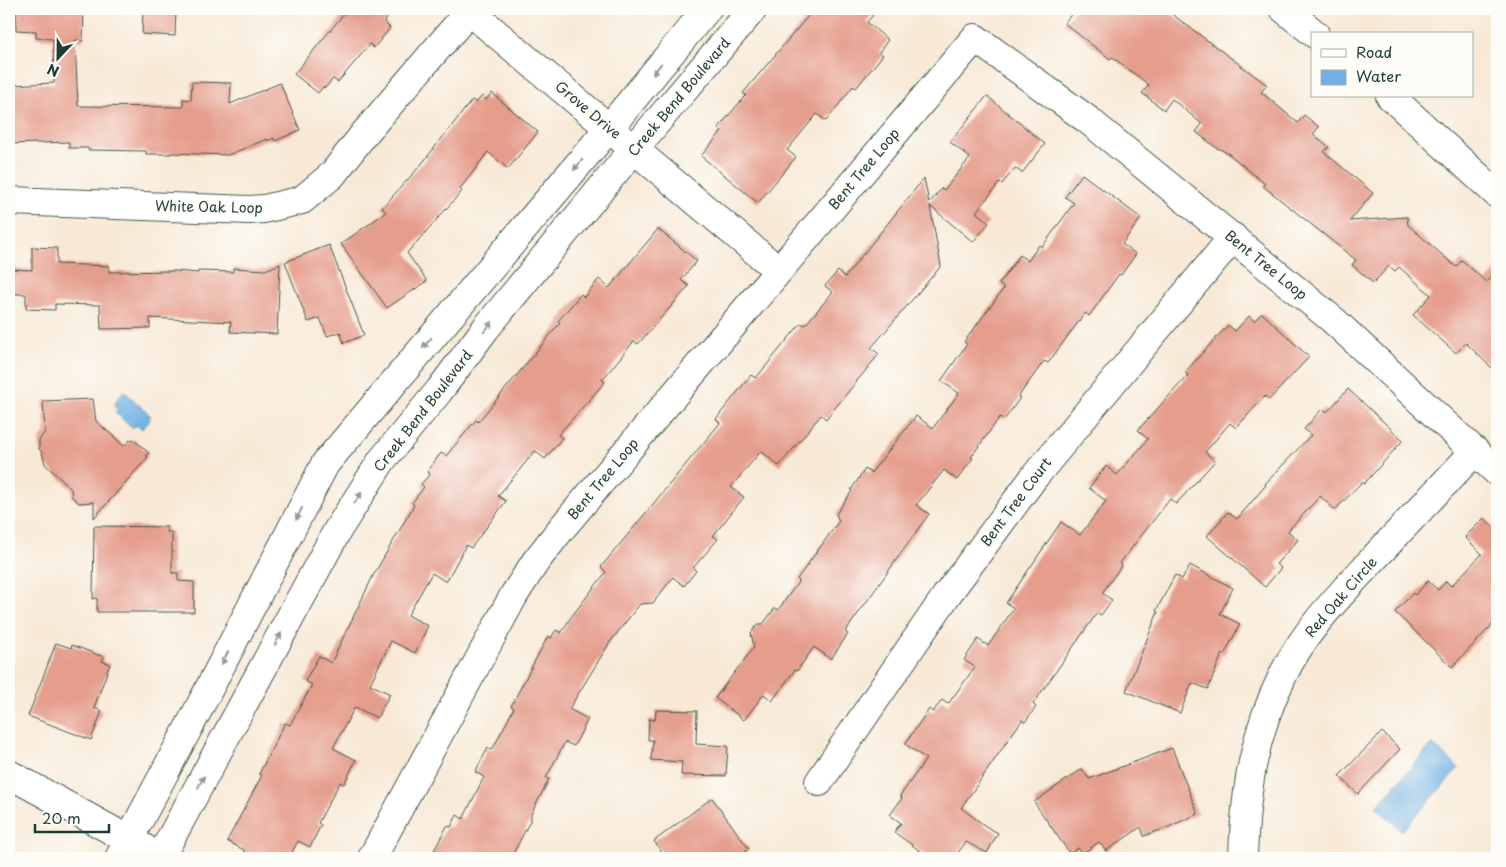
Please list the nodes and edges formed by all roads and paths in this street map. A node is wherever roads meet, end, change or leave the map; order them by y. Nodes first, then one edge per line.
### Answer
1 (469, 9) edge
2 (707, 9) edge
3 (753, 9) edge
4 (1284, 9) edge
5 (1313, 32) edge
6 (1392, 98) edge
7 (609, 128) junction
8 (634, 149) junction
9 (1497, 194) edge
10 (9, 201) edge
11 (1232, 237) junction
12 (778, 270) junction
13 (1475, 451) junction
14 (1497, 472) edge
15 (9, 774) edge
16 (819, 782) dead end
17 (123, 849) edge
18 (162, 858) edge
19 (372, 858) edge
20 (1243, 858) edge

1 - 7 street, Grove Drive
1 - 10 street, White Oak Loop
2 -> 7 street
3 - 8 street, Creek Bend Boulevard
4 - 5 street
6 - 9 street
7 - 8 street, Grove Drive
7 -> 17 street
8 - 12 street, Grove Drive
18 -> 8 street, Creek Bend Boulevard
11 - 12 street, Bent Tree Loop
11 - 13 street, Bent Tree Loop
11 - 16 street, Bent Tree Court
12 - 19 street, Bent Tree Loop
13 - 14 street, Bent Tree Loop
13 - 20 street, Red Oak Circle
15 - 17 street
17 - 18 street

